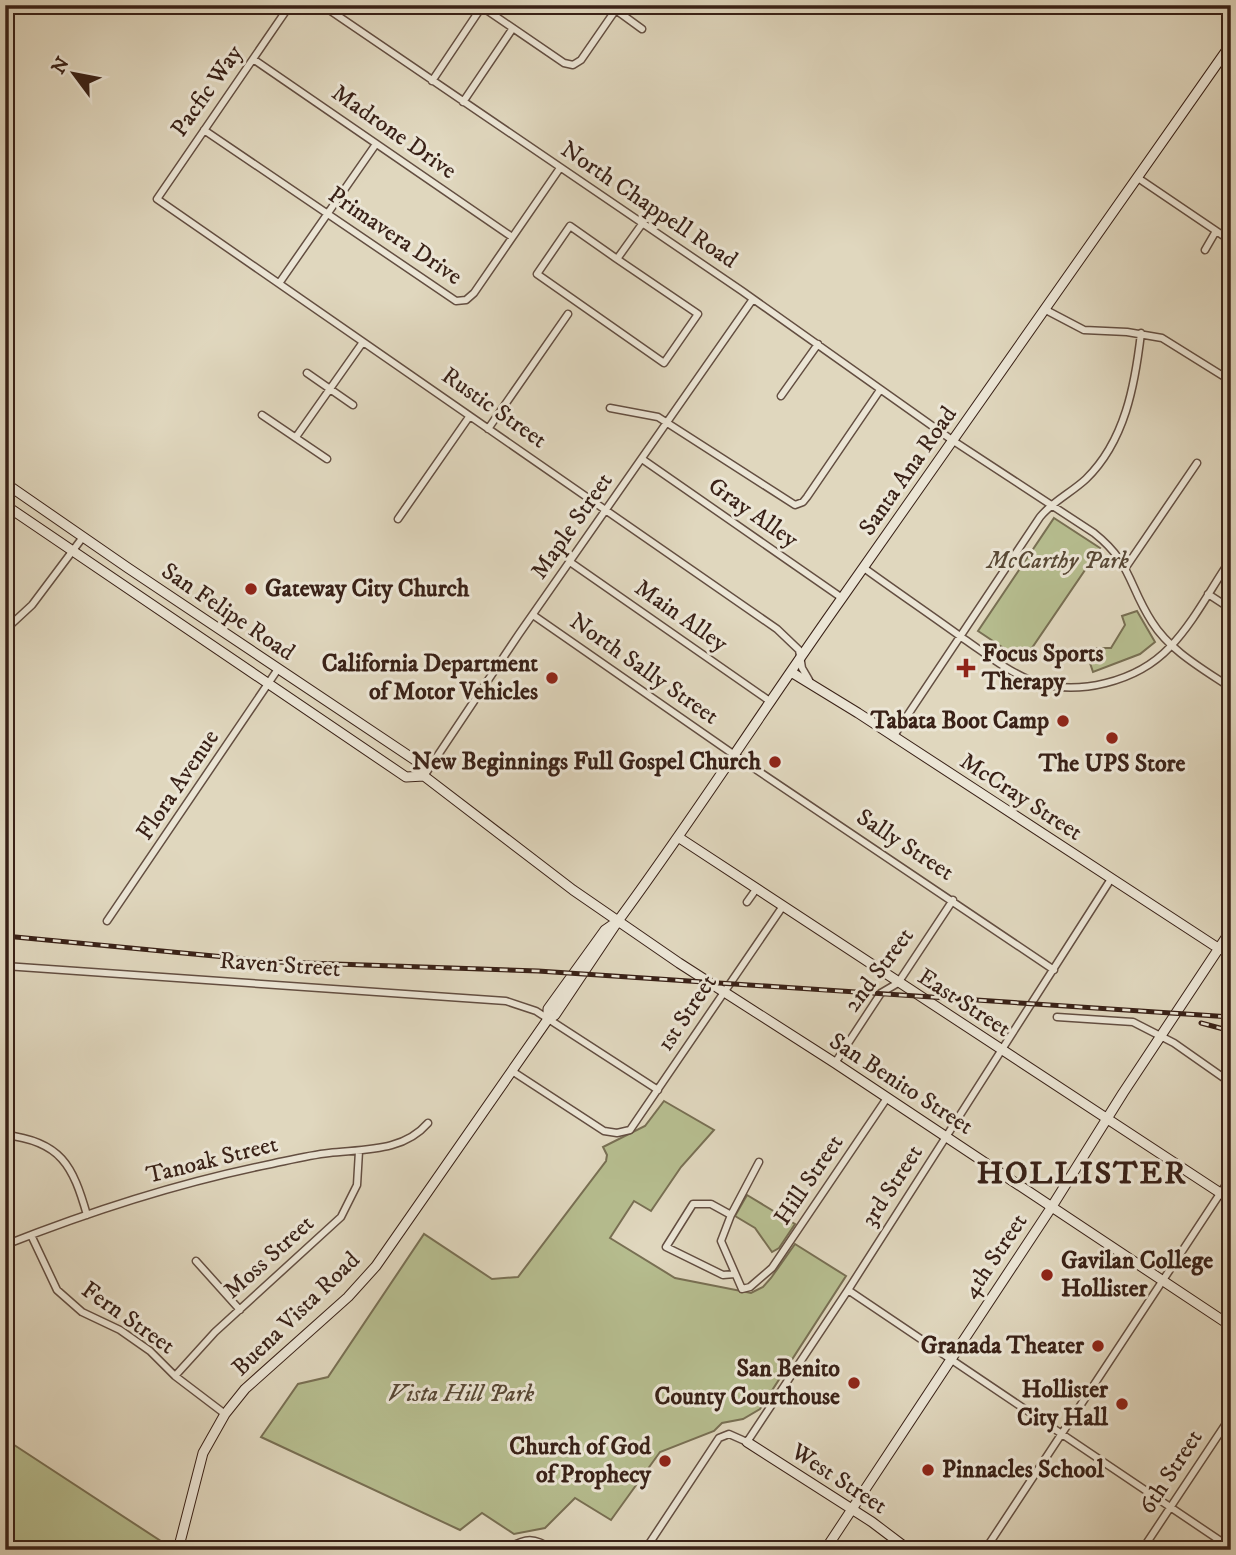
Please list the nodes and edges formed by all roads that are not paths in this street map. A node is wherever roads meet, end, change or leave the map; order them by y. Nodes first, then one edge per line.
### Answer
1 (290, 5) edge
2 (322, 5) edge
3 (608, 5) edge
4 (484, 7) edge
5 (617, 8) edge
6 (513, 28) junction
7 (642, 29) dead end
8 (1231, 44) edge
9 (253, 59) junction
10 (432, 81) junction
11 (463, 102) junction
12 (204, 130) junction
13 (376, 144) junction
14 (560, 168) junction
15 (1138, 178) junction
16 (157, 199) joint
17 (326, 214) junction
18 (642, 224) junction
19 (1216, 231) junction
20 (512, 237) junction
21 (1230, 240) edge
22 (1205, 250) dead end
23 (617, 259) junction
24 (280, 282) junction
25 (753, 299) junction
26 (1044, 309) junction
27 (568, 314) dead end
28 (1141, 333) junction
29 (363, 342) junction
30 (818, 344) junction
31 (307, 373) dead end
32 (1231, 381) edge
33 (330, 389) junction
34 (880, 390) junction
35 (781, 396) dead end
36 (354, 405) dead end
37 (610, 408) dead end
38 (262, 415) dead end
39 (469, 417) junction
40 (667, 422) junction
41 (488, 429) junction
42 (296, 437) junction
43 (952, 440) junction
44 (327, 459) dead end
45 (642, 459) junction
46 (1197, 463) dead end
47 (5, 483) edge
48 (1051, 504) junction
49 (5, 505) edge
50 (606, 509) junction
51 (398, 519) dead end
52 (83, 537) junction
53 (71, 551) junction
54 (1231, 559) edge
55 (570, 562) junction
56 (1126, 567) junction
57 (864, 568) junction
58 (1208, 594) junction
59 (842, 598) junction
60 (1231, 609) edge
61 (533, 615) junction
62 (5, 630) edge
63 (961, 636) junction
64 (1171, 645) junction
65 (802, 657) junction
66 (278, 669) junction
67 (791, 672) junction
68 (268, 685) junction
69 (815, 687) junction
70 (1231, 688) edge
71 (771, 702) junction
72 (893, 737) junction
73 (733, 754) junction
74 (424, 776) junction
75 (678, 837) junction
76 (1111, 879) junction
77 (757, 888) junction
78 (953, 900) junction
79 (747, 902) dead end
80 (783, 906) junction
81 (107, 921) dead end
82 (618, 921) junction
83 (1231, 930) edge
84 (1218, 948) junction
85 (1231, 953) edge
86 (5, 966) edge
87 (1054, 970) junction
88 (898, 982) junction
89 (725, 992) junction
90 (1057, 1017) dead end
91 (548, 1019) junction
92 (1161, 1035) junction
93 (1002, 1050) junction
94 (835, 1063) junction
95 (512, 1071) junction
96 (1231, 1083) edge
97 (658, 1090) junction
98 (887, 1098) junction
99 (1106, 1119) junction
100 (428, 1124) dead end
101 (5, 1135) edge
102 (946, 1137) junction
103 (359, 1151) junction
104 (759, 1162) dead end
105 (1231, 1177) edge
106 (1220, 1193) junction
107 (1231, 1200) edge
108 (1051, 1208) junction
109 (87, 1215) junction
110 (731, 1215) junction
111 (31, 1235) junction
112 (5, 1245) edge
113 (196, 1261) dead end
114 (735, 1274) junction
115 (1161, 1280) junction
116 (848, 1290) junction
117 (240, 1310) junction
118 (1231, 1326) edge
119 (950, 1358) junction
120 (175, 1376) junction
121 (225, 1414) junction
122 (1231, 1416) edge
123 (1061, 1435) junction
124 (747, 1442) junction
125 (1171, 1508) junction
126 (853, 1509) junction
127 (1231, 1548) edge
128 (180, 1549) edge
129 (506, 1550) edge
130 (553, 1550) edge
131 (645, 1550) edge
132 (825, 1550) edge
133 (909, 1550) edge
134 (985, 1550) edge
135 (1142, 1550) edge

1 - 9 street, Pacfic Way
2 - 10 street, North Chappell Road
3 - 5 street
4 - 6 street
4 - 10 street
5 - 6 street
5 - 7 street
6 - 11 street
8 - 15 street, Santa Ana Road
9 - 12 street, Pacfic Way
9 - 13 street, Madrone Drive
10 - 11 street, North Chappell Road
11 - 14 street, North Chappell Road
12 - 16 street, Pacfic Way
12 - 17 street, Primavera Drive
13 - 17 street
13 - 20 street, Madrone Drive
14 - 18 street, North Chappell Road
14 - 20 street, Primavera Drive
15 - 19 street
15 - 26 street, Santa Ana Road
16 - 24 street, Rustic Street
17 - 20 street, Primavera Drive
17 - 24 street
18 - 23 street
18 - 25 street, North Chappell Road
19 - 21 street
19 - 22 street
23 - 23 street
24 - 29 street, Rustic Street
25 - 30 street, North Chappell Road
25 - 40 street, Maple Street
26 - 28 street
26 - 43 street, Santa Ana Road
27 - 41 street
28 - 32 street
28 - 48 street
29 - 33 street
29 - 39 street, Rustic Street
30 - 34 street, North Chappell Road
30 - 35 street
31 - 33 street
33 - 36 street
33 - 42 street
34 - 40 street
34 - 43 street, North Chappell Road
37 - 40 street
38 - 42 street
39 - 41 street, Rustic Street
39 - 51 street
40 - 45 street, Maple Street
41 - 50 street, Rustic Street
42 - 44 street
43 - 48 street, North Chappell Road
43 - 57 street, Santa Ana Road
45 - 50 street, Maple Street
45 - 59 street, Gray Alley
46 - 56 street
47 - 52 street, San Felipe Road
48 - 56 street, North Chappell Road
48 - 63 street
49 - 53 street, San Felipe Road
50 - 55 street, Maple Street
50 - 65 street, Rustic Street
52 - 53 street
52 - 66 street, San Felipe Road
53 - 62 street
53 - 68 street, San Felipe Road
54 - 58 street
55 - 61 street, Maple Street
55 - 71 street, Main Alley
56 - 64 street, North Chappell Road
57 - 59 street, Santa Ana Road
57 - 63 street
58 - 60 street
58 - 64 street
59 - 65 street, Santa Ana Road
61 - 73 street, North Sally Street
61 - 74 street, Maple Street
63 - 64 street
63 - 72 street
64 - 70 street, North Chappell Road
65 - 67 street, Santa Ana Road
65 - 69 street, Rustic Street
66 - 68 street, Flora Avenue
66 - 74 street, San Felipe Road
67 - 69 street, McCray Street
67 - 71 street, Santa Ana Road
68 - 74 street, San Felipe Road
68 - 81 street, Flora Avenue
69 - 72 street, McCray Street
71 - 73 street, Santa Ana Road
72 - 76 street, McCray Street
73 - 75 street, Santa Ana Road
73 - 78 street, Sally Street
74 - 82 street, San Felipe Road
75 - 77 street, East Street
75 - 82 street, Santa Ana Road
76 - 84 street, McCray Street
76 - 87 street, 3rd Street
77 - 79 street
77 - 80 street, East Street
78 - 87 street, Sally Street
78 - 88 street, 2nd Street
80 - 88 street, East Street
80 - 89 street, 1st Street
82 - 89 street, San Benito Street
82 - 91 street, Buena Vista Road
83 - 84 street, 4th Street
84 - 85 street, McCray Street
84 - 92 street, 4th Street
86 - 91 street, Raven Street
87 - 93 street, 3rd Street
88 - 93 street, East Street
88 - 94 street, 2nd Street
89 - 94 street, San Benito Street
89 - 97 street, 1st Street
90 - 92 street
91 - 95 street, Buena Vista Road
91 - 97 street, Raven Street
92 - 96 street
92 - 99 street, 4th Street
93 - 99 street, East Street
93 - 102 street, 3rd Street
94 - 98 street, San Benito Street
95 - 97 street, 1st Street
95 - 121 street, Buena Vista Road
98 - 102 street, San Benito Street
98 - 114 street, Hill Street
99 - 106 street, East Street
99 - 108 street, 4th Street
100 - 103 street, Tanoak Street
101 - 109 street
102 - 108 street, San Benito Street
102 - 116 street, 3rd Street
103 - 109 street, Tanoak Street
103 - 117 street, Moss Street
104 - 110 street
105 - 106 street
106 - 107 street, East Street
106 - 115 street
108 - 115 street, San Benito Street
108 - 119 street, 4th Street
109 - 111 street, Tanoak Street
110 - 114 street
110 - 114 street
111 - 112 street, Tanoak Street
111 - 120 street, Fern Street
113 - 117 street
115 - 118 street, San Benito Street
115 - 123 street
116 - 119 street
116 - 124 street, 3rd Street
117 - 120 street, Moss Street
119 - 123 street
119 - 126 street, 4th Street
120 - 121 street, Fern Street
121 - 128 street, Buena Vista Road
122 - 125 street, 6th Street
123 - 125 street
123 - 134 street
124 - 126 street, West Street
124 - 131 street
125 - 127 street
125 - 135 street, 6th Street
126 - 132 street, 4th Street
126 - 133 street, West Street
129 - 130 street

